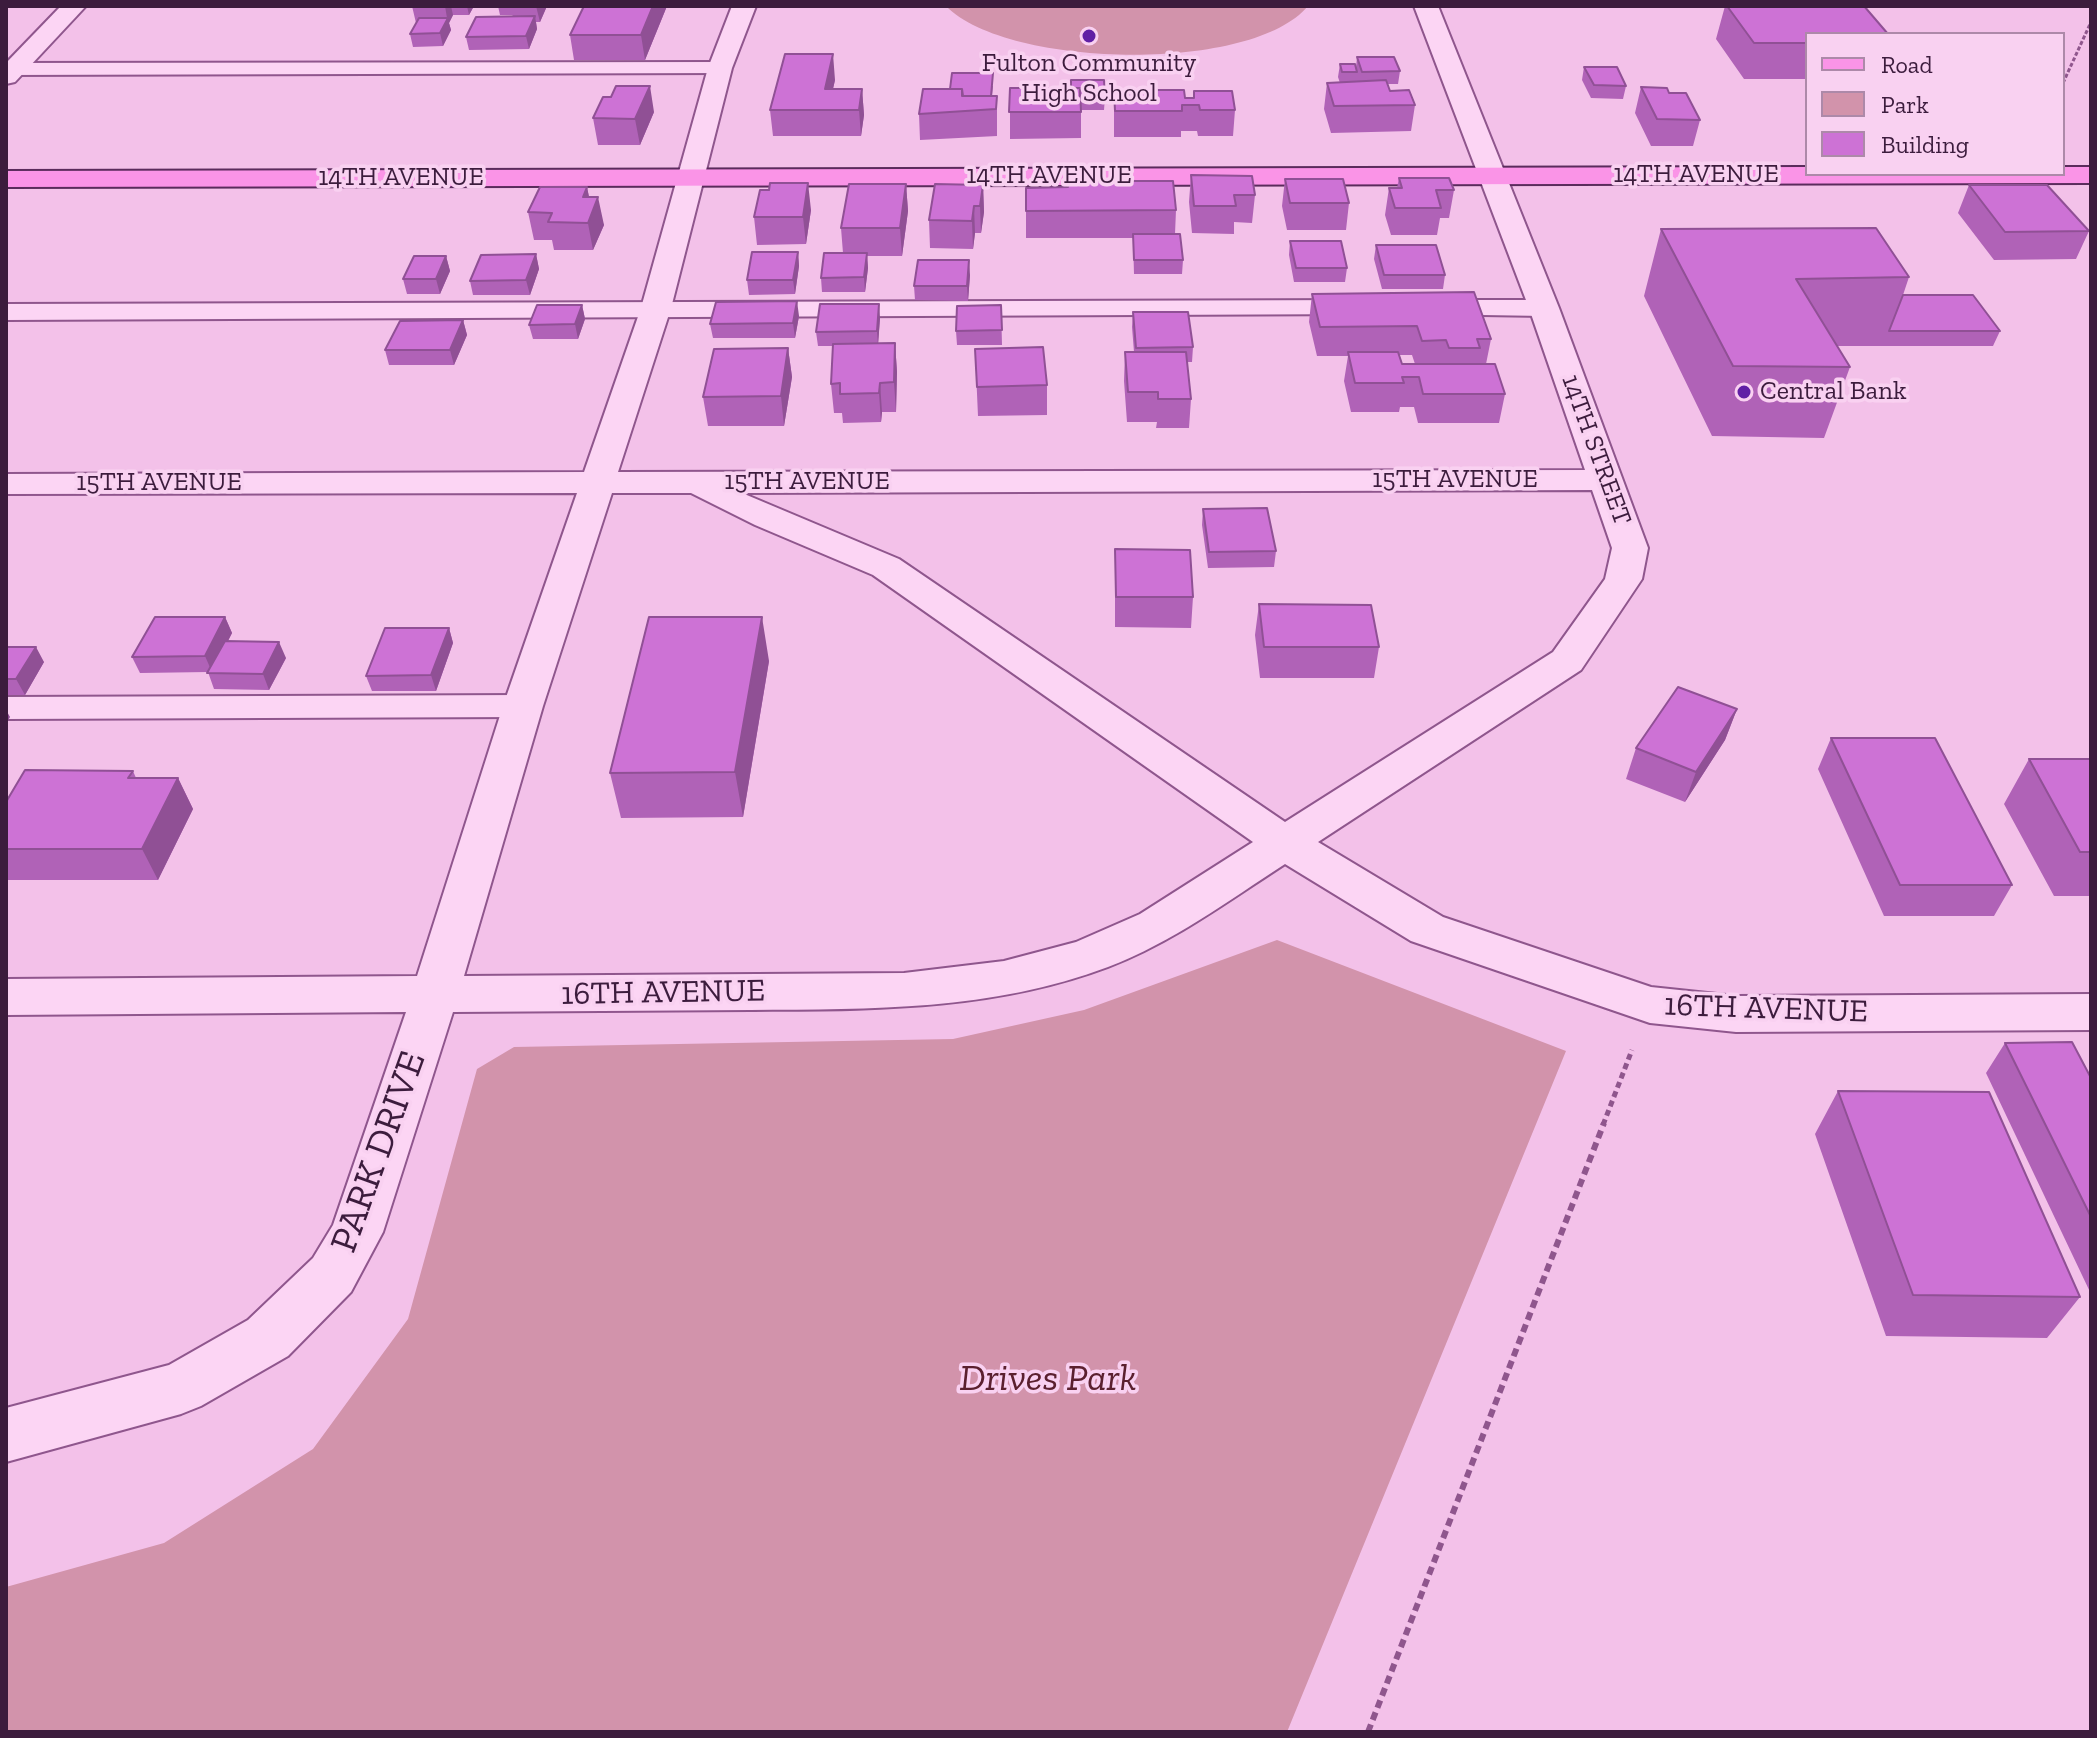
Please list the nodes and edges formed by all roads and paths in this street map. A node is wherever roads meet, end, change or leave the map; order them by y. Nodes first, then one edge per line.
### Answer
1 (74, 6) edge
2 (744, 6) edge
3 (1426, 6) edge
4 (2091, 22) edge
5 (720, 68) junction
6 (9, 71) edge
7 (2065, 79) edge
8 (1492, 174) junction
9 (1805, 175) edge
10 (2065, 175) edge
11 (2091, 175) edge
12 (690, 177) junction
13 (6, 179) edge
14 (656, 308) junction
15 (1544, 308) junction
16 (6, 312) edge
17 (1608, 480) junction
18 (599, 481) junction
19 (698, 482) junction
20 (6, 484) edge
21 (523, 706) junction
22 (6, 708) edge
23 (1285, 843) junction
24 (435, 995) junction
25 (6, 997) edge
26 (1650, 1005) junction
27 (2091, 1012) edge
28 (6, 1435) edge
29 (1368, 1732) edge

1 - 6 street
2 - 5 street, PARK DRIVE
3 - 8 street, 14TH STREET
4 - 7 path
5 - 6 lane
5 - 12 street, PARK DRIVE
8 - 9 main road, 14TH AVENUE
8 - 12 main road, 14TH AVENUE
8 - 15 street, 14TH STREET
10 - 11 main road, 14TH AVENUE
12 - 13 main road, 14TH AVENUE
12 - 14 street, PARK DRIVE
14 - 15 lane
14 - 16 lane
14 - 18 street, PARK DRIVE
15 - 17 street, 14TH STREET
17 - 19 street, 15TH AVENUE
17 - 23 street, 14TH STREET
18 - 19 street, 15TH AVENUE
18 - 20 street, 15TH AVENUE
18 - 21 street, PARK DRIVE
19 - 23 street, 16TH AVENUE
21 - 22 lane
21 - 24 street, PARK DRIVE
23 - 24 street, 16TH AVENUE
23 - 26 street, 16TH AVENUE
24 - 25 street, 16TH AVENUE
24 - 28 street, PARK DRIVE
26 - 27 street, 16TH AVENUE
26 - 29 path

